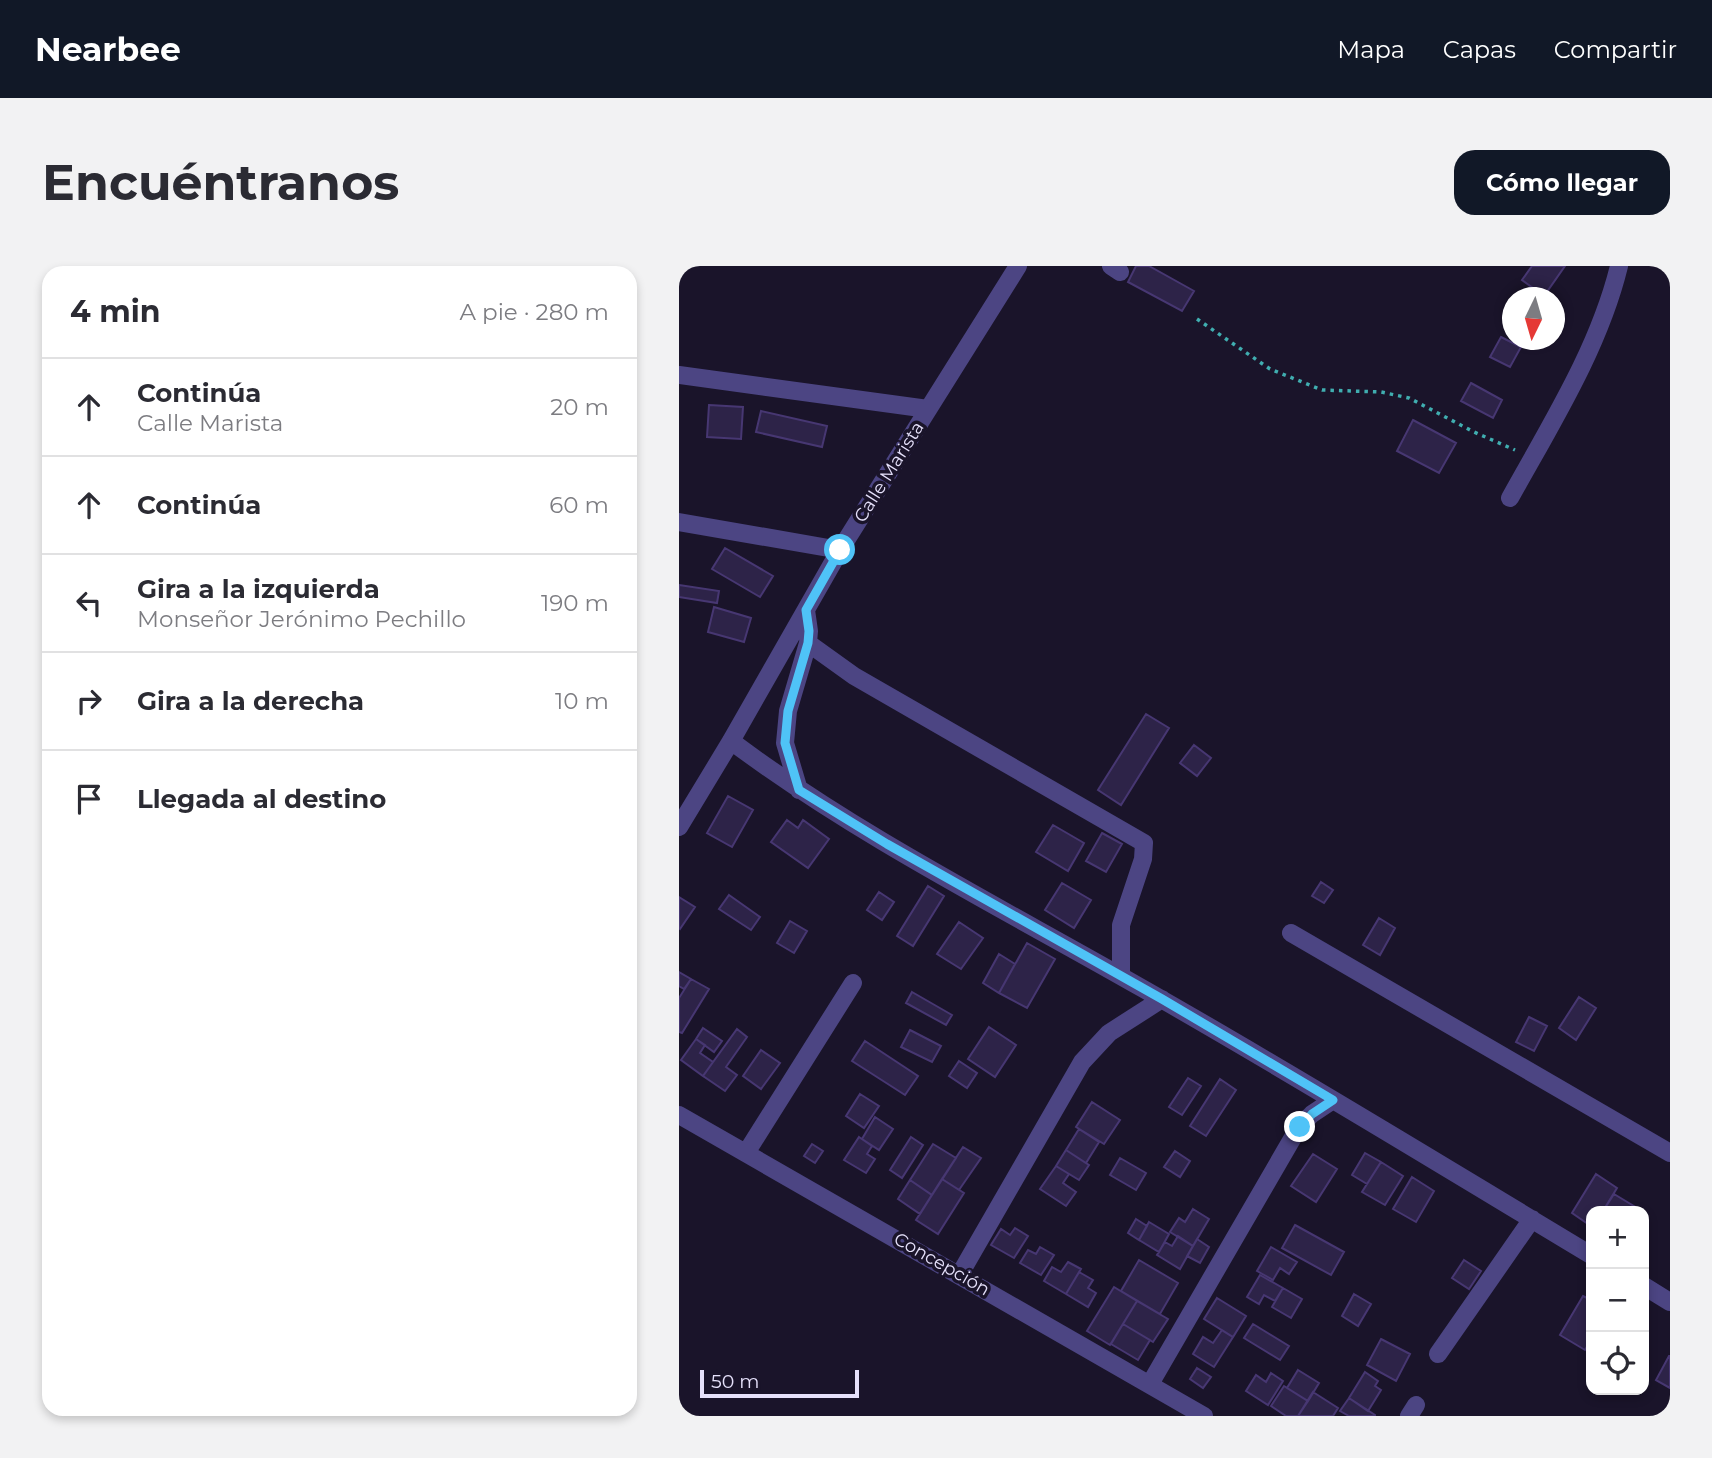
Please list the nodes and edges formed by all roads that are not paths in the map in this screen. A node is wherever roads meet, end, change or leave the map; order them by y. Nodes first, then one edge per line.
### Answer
1 (1018, 266) edge
2 (1619, 266) edge
3 (679, 375) edge
4 (928, 410) junction
5 (1510, 498) dead end
6 (679, 522) edge
7 (840, 550) junction
8 (806, 610) junction
9 (808, 643) junction
10 (731, 741) junction
11 (799, 790) junction
12 (679, 827) edge
13 (1291, 933) dead end
14 (1121, 976) junction
15 (853, 983) dead end
16 (1162, 999) junction
17 (1333, 1100) junction
18 (679, 1115) edge
19 (745, 1153) junction
20 (1670, 1153) edge
21 (1532, 1219) junction
22 (1586, 1252) edge
23 (960, 1274) junction
24 (1649, 1289) edge
25 (1670, 1302) edge
26 (1438, 1354) dead end
27 (1150, 1384) junction
28 (1204, 1416) edge

1 - 4 street, Calle Marista
2 - 5 street
3 - 4 street
4 - 7 street, Calle Marista
6 - 7 street
7 - 8 street, Calle Marista
8 - 9 street
8 - 10 street, Calle Marista
9 - 11 street
9 - 14 street
10 - 11 street
10 - 12 street, Calle Marista
11 - 14 street
13 - 20 street
14 - 16 street
15 - 19 street
16 - 17 street
16 - 23 street
17 - 21 street
17 - 27 street
18 - 19 street, Concepción
19 - 23 street, Concepción
21 - 22 street
21 - 26 street
23 - 27 street, Concepción
24 - 25 street
27 - 28 street, Concepción

